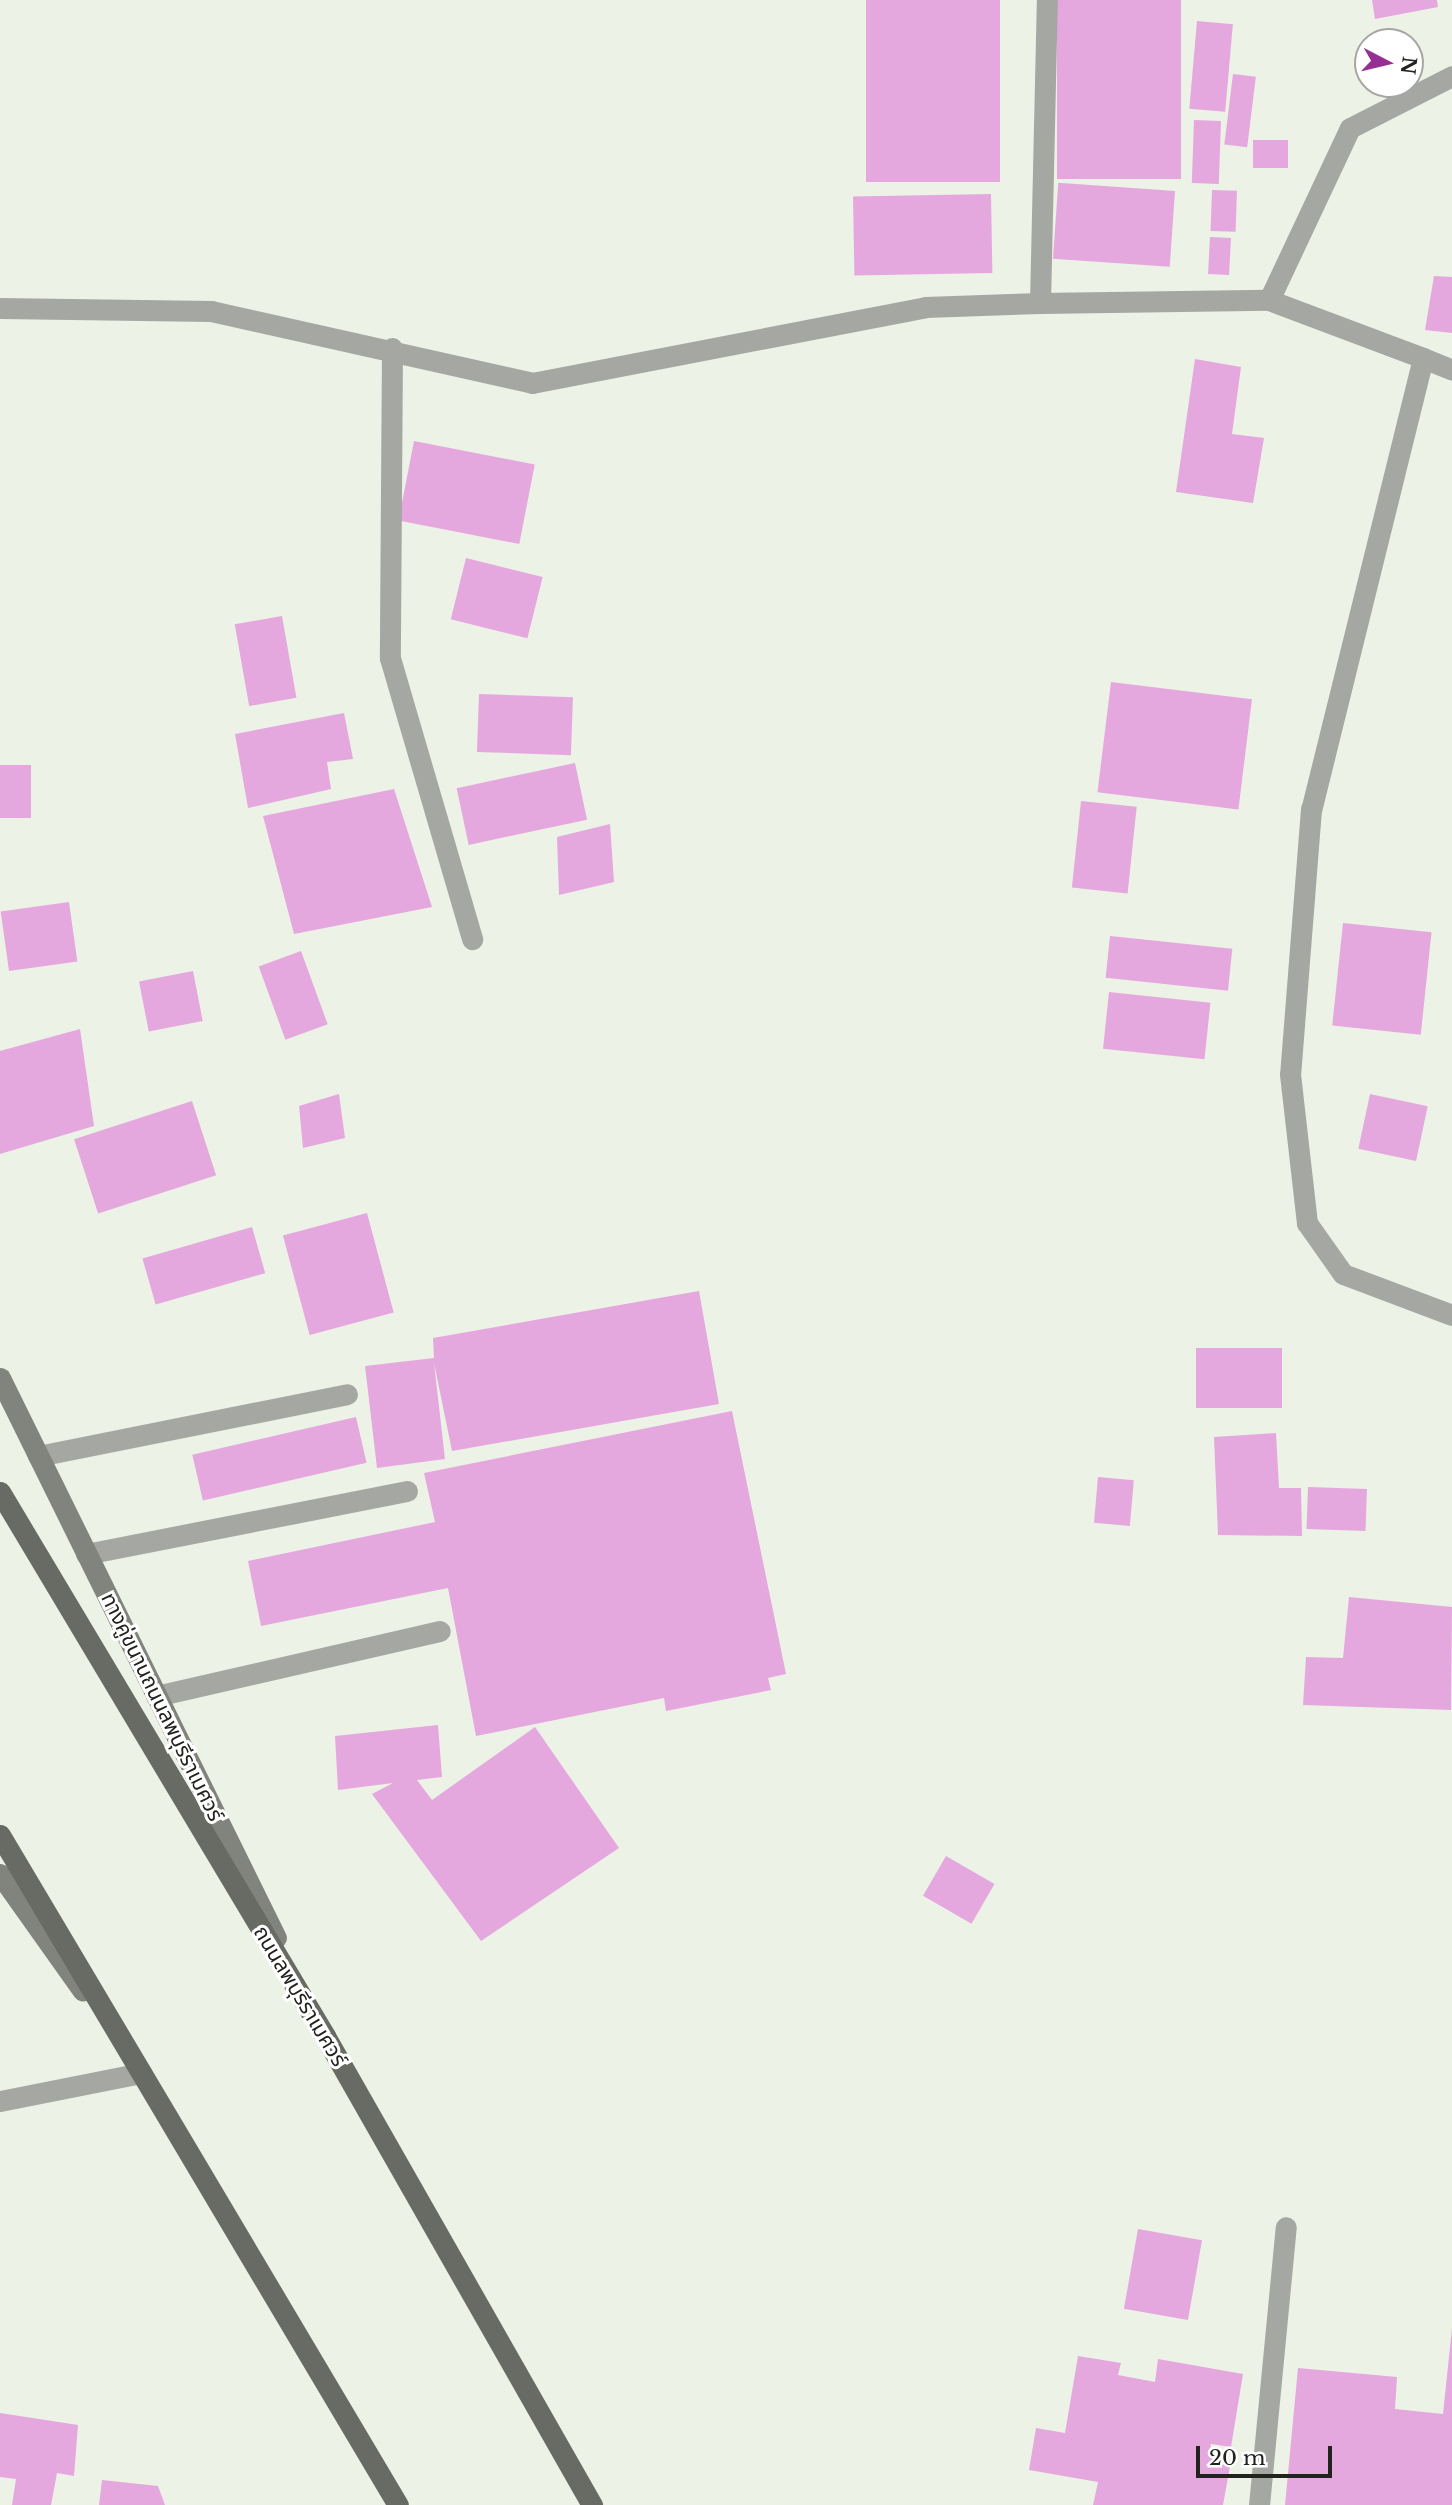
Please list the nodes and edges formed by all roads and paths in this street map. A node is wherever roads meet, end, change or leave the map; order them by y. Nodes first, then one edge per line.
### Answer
1 (1048, 0) edge
2 (1452, 76) edge
3 (1269, 300) junction
4 (1040, 303) junction
5 (0, 308) edge
6 (393, 348) junction
7 (1423, 358) junction
8 (1452, 370) edge
9 (472, 939) dead end
10 (1452, 1315) edge
11 (0, 1378) edge
12 (346, 1394) dead end
13 (38, 1455) junction
14 (407, 1491) dead end
15 (0, 1492) edge
16 (86, 1554) junction
17 (440, 1631) dead end
18 (156, 1696) junction
19 (0, 1835) edge
20 (0, 1874) edge
21 (324, 2036) junction
22 (141, 2073) junction
23 (0, 2101) edge
24 (1286, 2227) dead end
25 (398, 2505) edge
26 (592, 2505) edge
27 (1259, 2505) edge

1 - 4 street
2 - 3 street
3 - 4 street
3 - 7 street
4 - 6 street
5 - 6 street
6 - 9 street
7 - 8 street
7 - 10 street
11 - 13 main road, ทางคู่ขนานถนนลพบุรีราเมศวร์
12 - 13 street
13 - 16 main road, ทางคู่ขนานถนนลพบุรีราเมศวร์
14 - 16 street
15 - 21 main road, ถนนลพบุรีราเมศวร์
16 - 18 main road, ทางคู่ขนานถนนลพบุรีราเมศวร์
17 - 18 street
18 - 21 main road, ทางคู่ขนานถนนลพบุรีราเมศวร์
19 - 22 main road
20 - 22 main road
21 - 26 main road, ถนนลพบุรีราเมศวร์
22 - 23 street
22 - 25 main road
24 - 27 street

